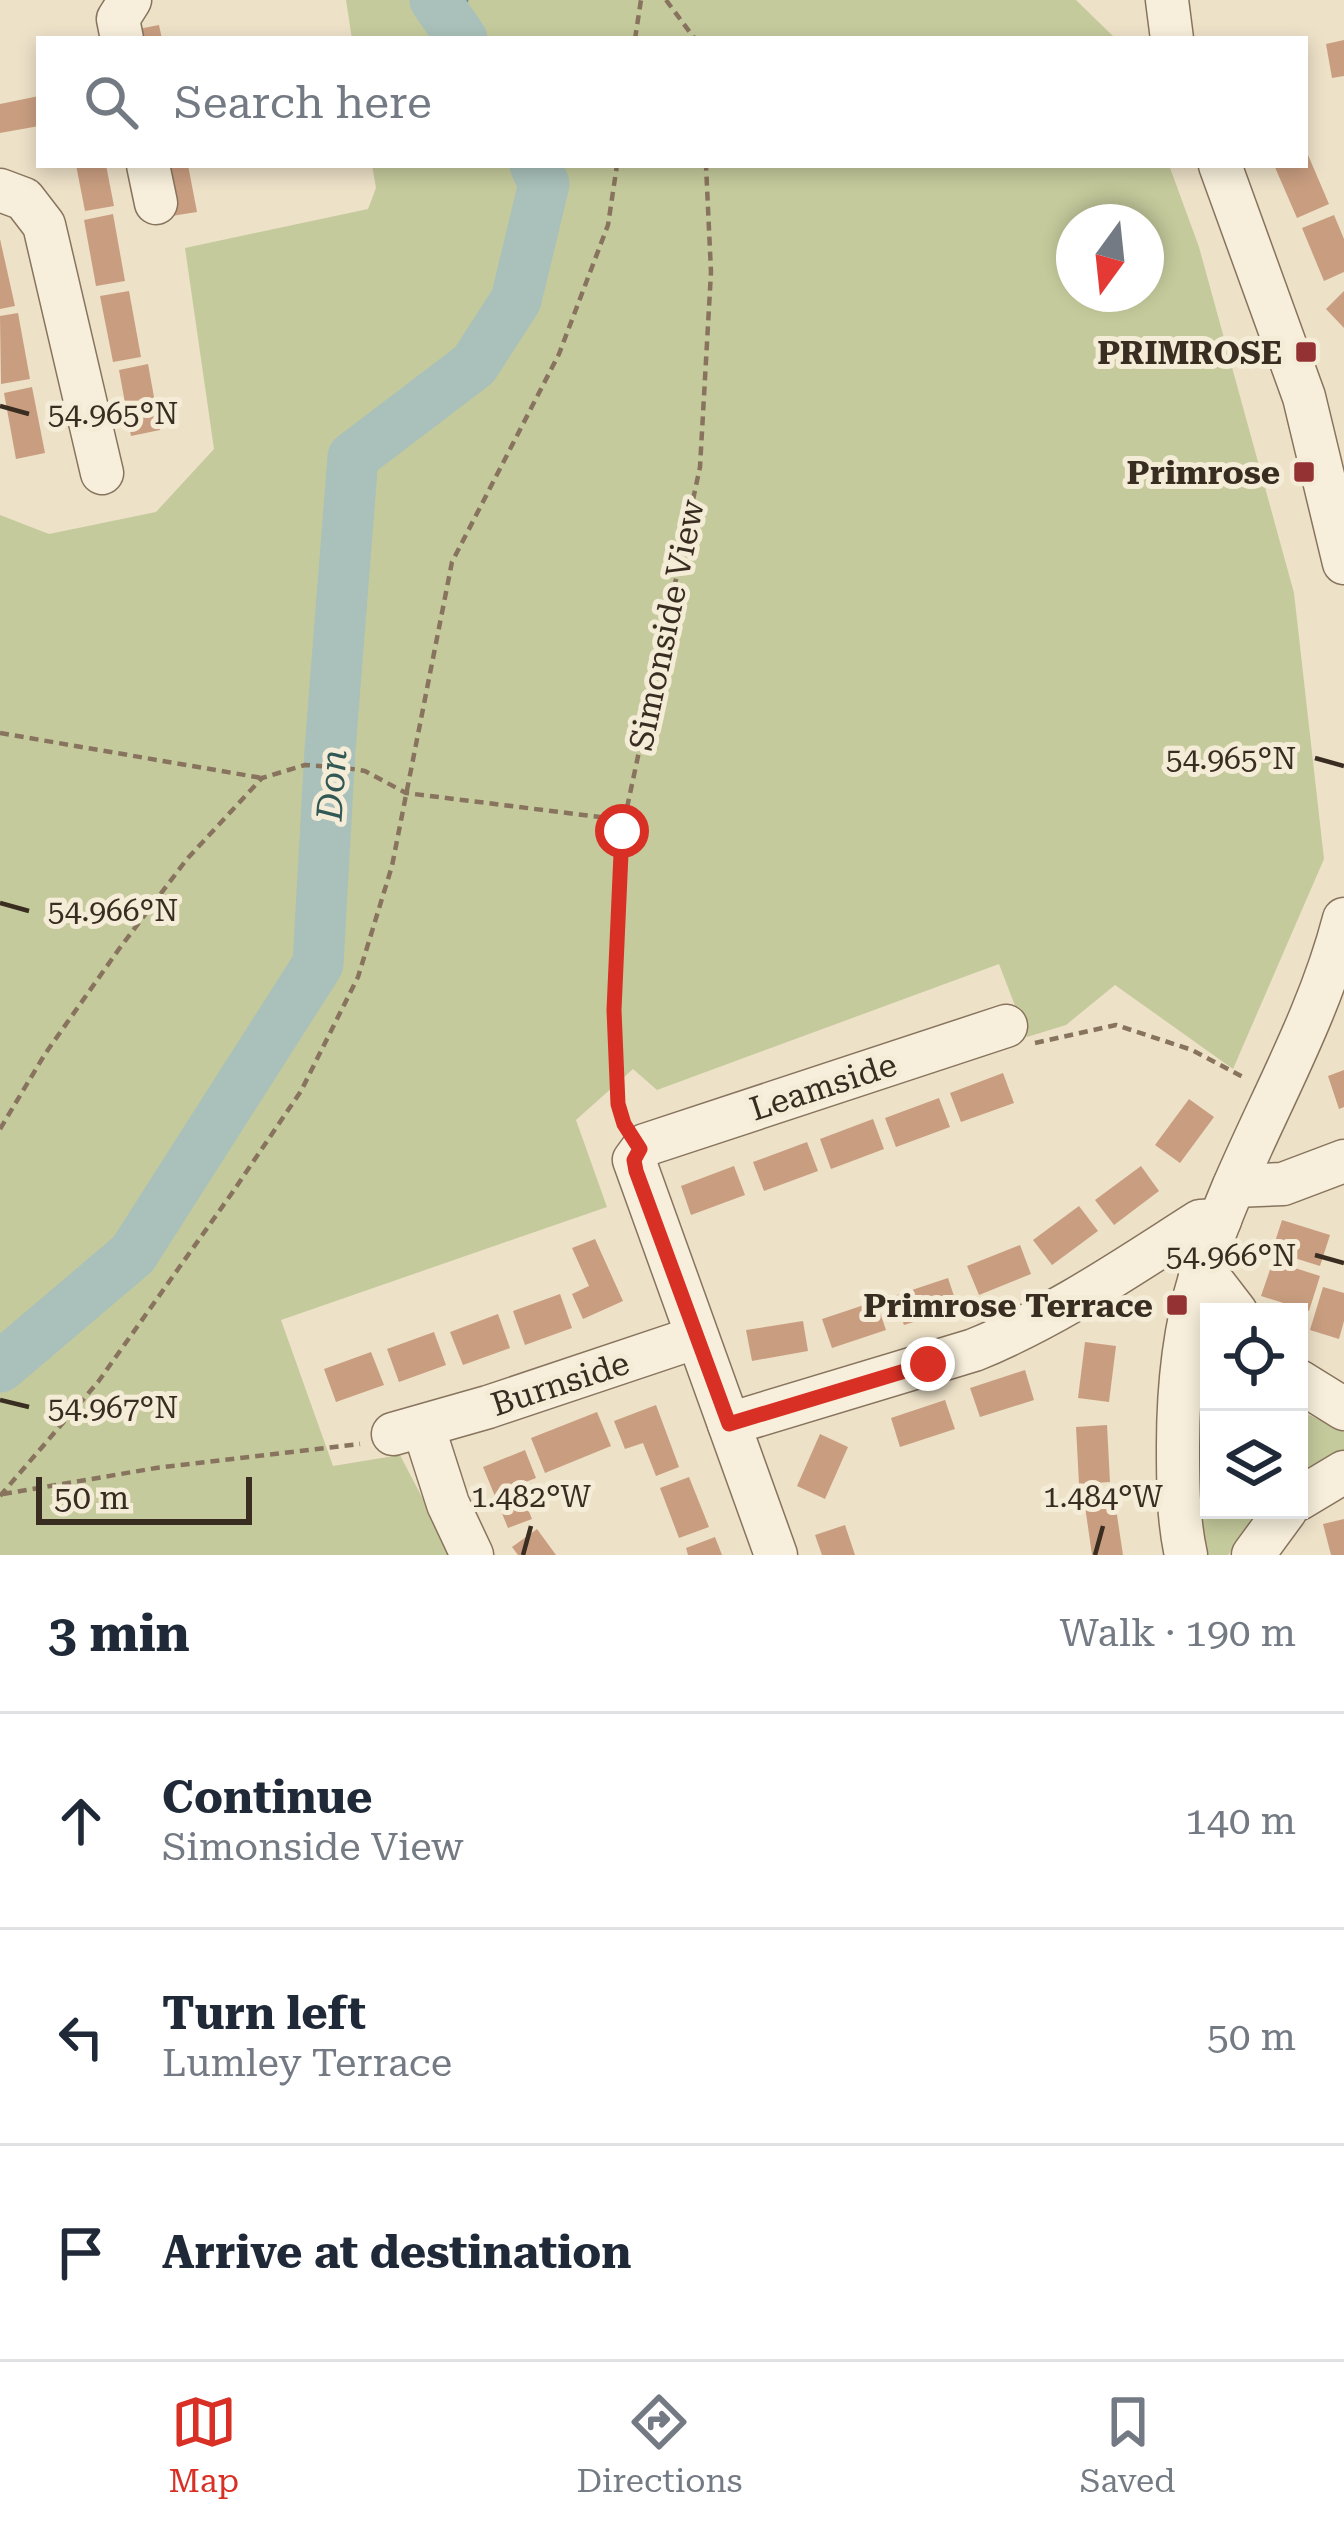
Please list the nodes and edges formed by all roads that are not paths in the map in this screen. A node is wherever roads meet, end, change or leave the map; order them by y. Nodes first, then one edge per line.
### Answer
1 (130, 0) edge
2 (1167, 0) edge
3 (121, 36) edge
4 (1172, 36) edge
5 (1221, 168) edge
6 (0, 190) edge
7 (1324, 397) edge
8 (102, 473) dead end
9 (1344, 563) edge
10 (1344, 919) edge
11 (1014, 1036) road end
12 (1344, 1161) edge
13 (1227, 1203) junction
14 (1201, 1275) junction
15 (1229, 1303) edge
16 (697, 1337) junction
17 (1308, 1387) edge
18 (1344, 1409) edge
19 (729, 1424) junction
20 (1344, 1472) edge
21 (1308, 1494) edge
22 (1279, 1519) edge
23 (472, 1555) edge
24 (776, 1555) edge
25 (1186, 1555) edge
26 (1253, 1555) edge

1 - 3 street
2 - 4 street
5 - 7 street
6 - 8 street
7 - 9 street
10 - 13 street
11 - 16 street, Leamside
12 - 13 street
13 - 14 street
13 - 19 street
14 - 15 street
14 - 25 street
16 - 19 street
16 - 23 street, Burnside
17 - 18 street
19 - 24 street
20 - 21 street
22 - 26 street

